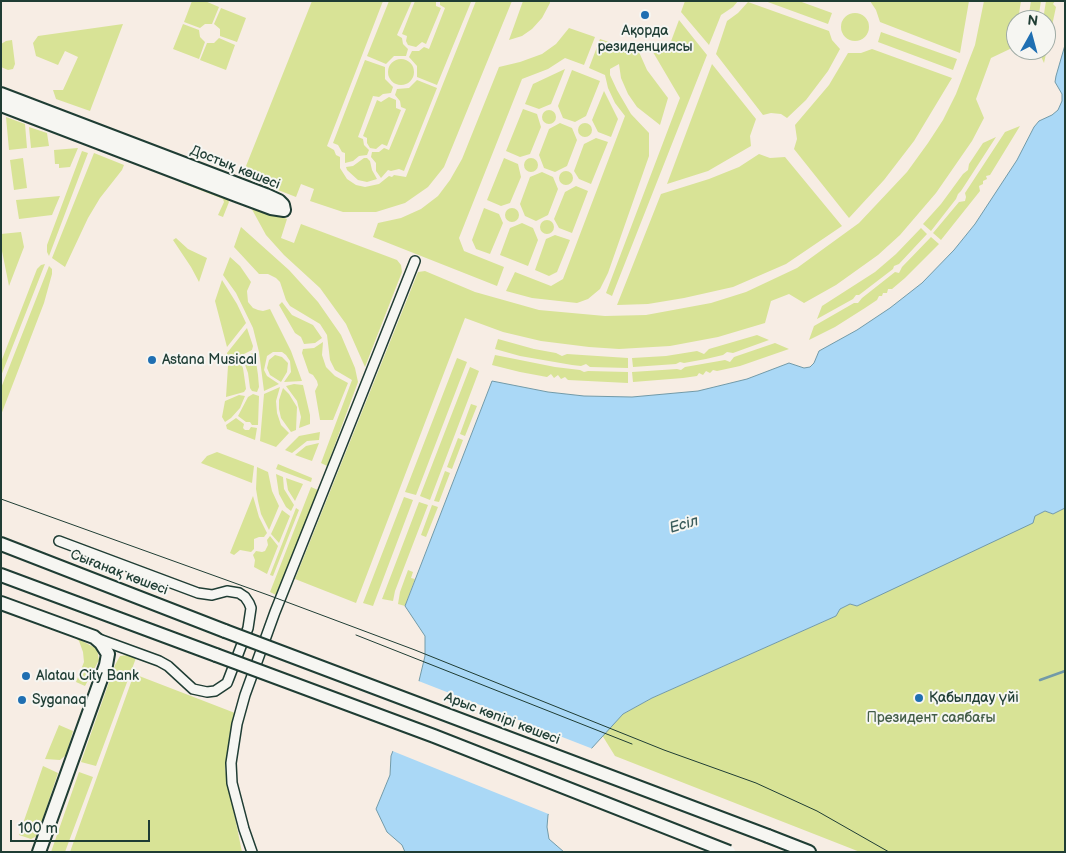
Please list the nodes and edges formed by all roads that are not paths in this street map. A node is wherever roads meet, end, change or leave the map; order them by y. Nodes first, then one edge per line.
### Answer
1 (1, 94) edge
2 (1, 105) edge
3 (415, 260) dead end
4 (59, 541) dead end
5 (1, 544) edge
6 (1, 575) edge
7 (1, 603) edge
8 (225, 631) joint
9 (94, 637) junction
10 (39, 852) edge
11 (252, 852) edge
12 (730, 852) edge
13 (809, 852) edge

1 - 2 main road, Достық көшесі
3 - 11 street
4 - 9 street
5 - 8 main road, Сығанақ көшесі
6 - 12 main road, bridge
7 - 9 main road
8 - 13 main road, Арыс көпірі көшесі, bridge
9 - 10 main road

